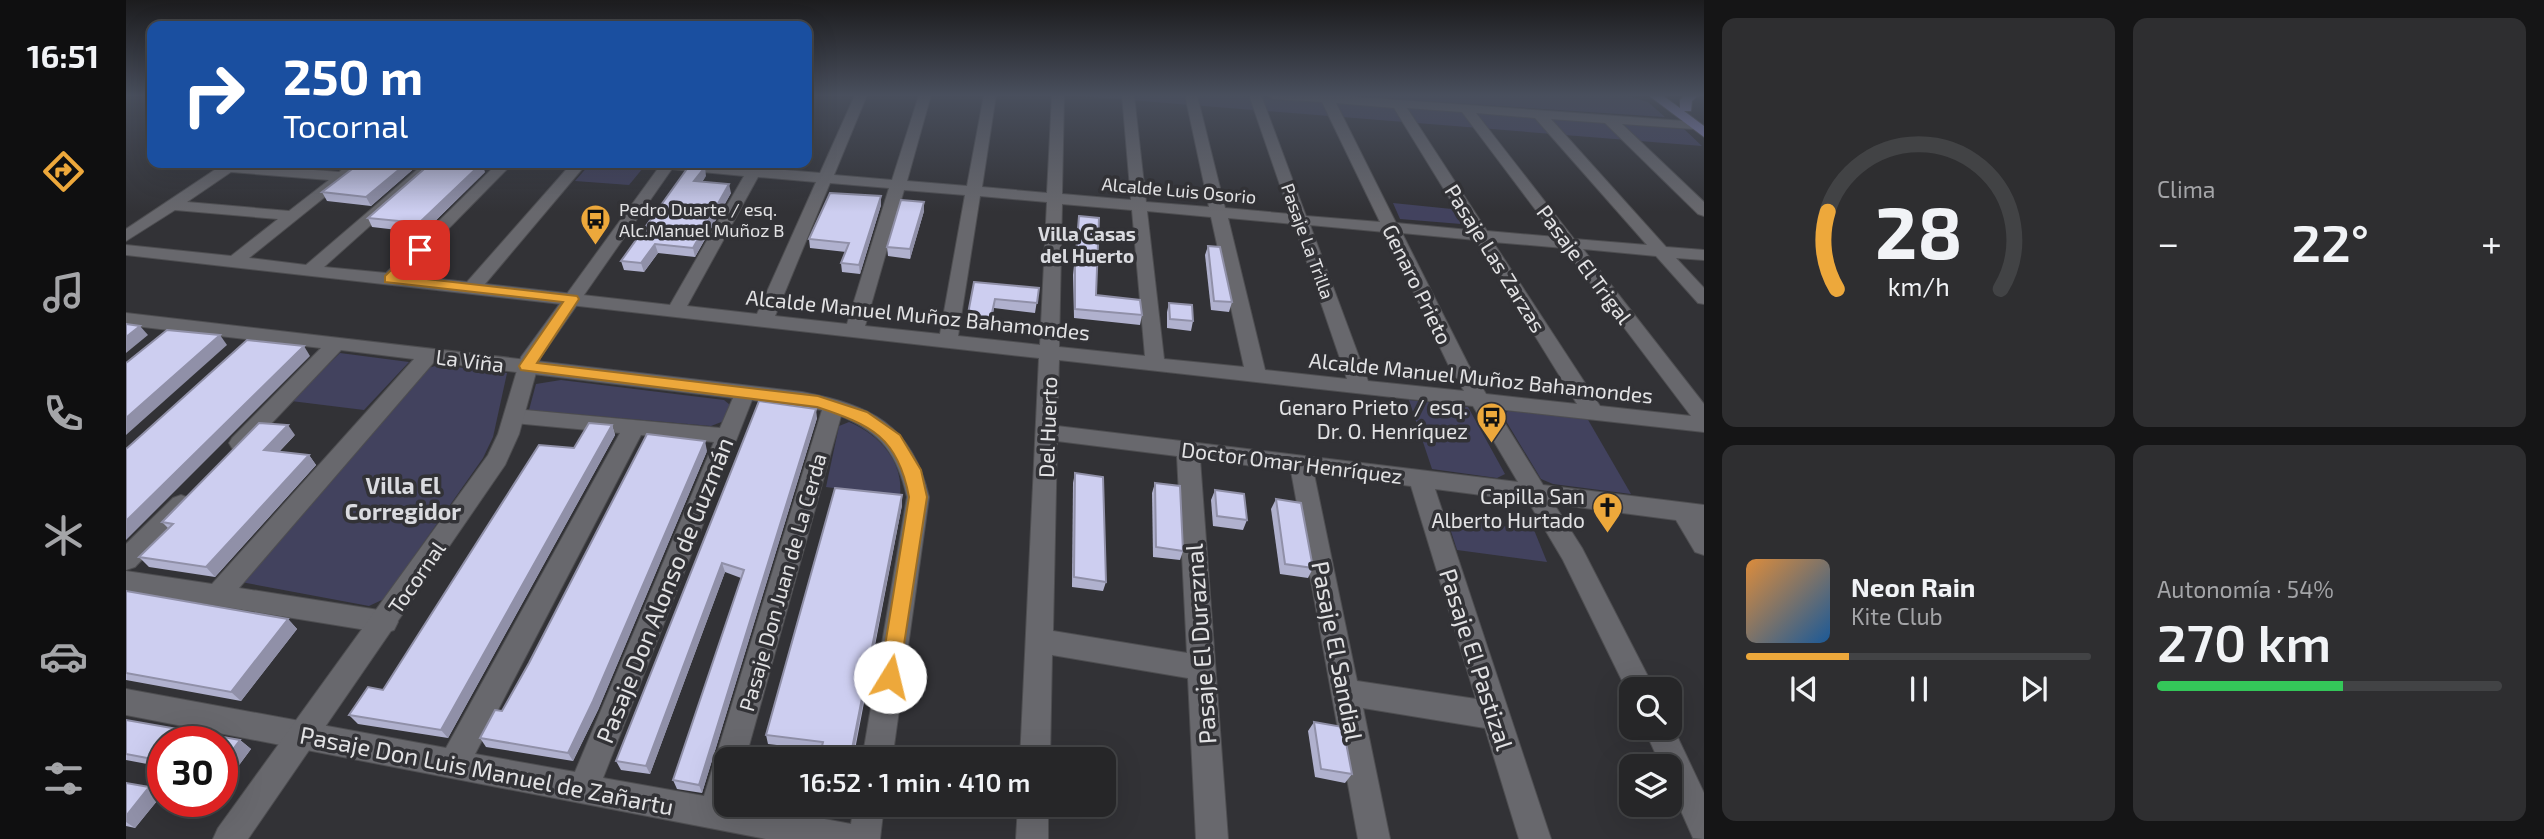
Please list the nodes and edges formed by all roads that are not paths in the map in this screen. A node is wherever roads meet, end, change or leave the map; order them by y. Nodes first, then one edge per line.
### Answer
1 (844, 134) edge
2 (913, 134) edge
3 (983, 134) edge
4 (1056, 134) edge
5 (1132, 134) edge
6 (1200, 134) edge
7 (1269, 134) edge
8 (1344, 134) edge
9 (1417, 134) edge
10 (1486, 134) edge
11 (1557, 134) edge
12 (1625, 134) edge
13 (227, 168) edge
14 (259, 168) edge
15 (353, 168) edge
16 (427, 168) edge
17 (501, 168) edge
18 (576, 168) edge
19 (659, 168) edge
20 (754, 168) edge
21 (761, 168) edge
22 (342, 177) junction
23 (825, 178) junction
24 (898, 185) junction
25 (973, 191) junction
26 (1054, 198) junction
27 (173, 205) junction
28 (1139, 206) junction
29 (1704, 211) edge
30 (1219, 213) junction
31 (293, 216) junction
32 (1300, 220) junction
33 (1391, 228) junction
34 (126, 236) edge
35 (1482, 236) junction
36 (1569, 243) junction
37 (126, 250) edge
38 (1662, 252) junction
39 (1704, 255) edge
40 (234, 262) junction
41 (310, 270) junction
42 (390, 279) junction
43 (472, 288) junction
44 (572, 299) junction
45 (1704, 299) edge
46 (676, 310) junction
47 (126, 318) edge
48 (764, 320) junction
49 (176, 324) junction
50 (854, 330) junction
51 (255, 334) junction
52 (948, 341) junction
53 (336, 344) junction
54 (152, 345) edge
55 (236, 351) edge
56 (1049, 352) junction
57 (429, 355) junction
58 (1154, 364) junction
59 (527, 366) junction
60 (1256, 375) junction
61 (1360, 386) junction
62 (745, 392) junction
63 (1478, 400) junction
64 (834, 405) junction
65 (1593, 412) junction
66 (514, 416) junction
67 (1704, 419) edge
68 (1704, 425) edge
69 (635, 428) junction
70 (1046, 432) junction
71 (727, 436) junction
72 (1188, 449) junction
73 (223, 461) edge
74 (1301, 463) junction
75 (1420, 478) junction
76 (194, 491) edge
77 (1535, 493) junction
78 (1694, 513) edge
79 (1704, 545) edge
80 (126, 560) edge
81 (126, 581) edge
82 (218, 596) junction
83 (385, 622) junction
84 (1039, 641) junction
85 (1202, 668) junction
86 (1635, 677) edge
87 (1345, 692) junction
88 (126, 702) edge
89 (1496, 716) junction
90 (303, 736) junction
91 (1664, 740) edge
92 (734, 747) edge
93 (879, 747) edge
94 (1035, 747) edge
95 (454, 764) junction
96 (583, 789) junction
97 (714, 814) edge
98 (730, 817) edge
99 (867, 817) edge
100 (1033, 817) edge
101 (1704, 827) edge
102 (229, 839) edge
103 (848, 839) edge
104 (864, 839) edge
105 (1032, 839) edge
106 (1212, 839) edge
107 (1374, 839) edge
108 (1535, 839) edge

1 - 23 street
2 - 24 street
3 - 25 street
4 - 26 street, Del Huerto
5 - 28 street
6 - 30 street
7 - 32 street, Pasaje La Trilla
8 - 33 street, Genaro Prieto
9 - 35 street, Pasaje Las Zarzas
10 - 36 street, Pasaje El Trigal
11 - 38 street
12 - 29 street
13 - 27 street
14 - 22 street
15 - 22 street
16 - 41 street
17 - 42 street
18 - 43 street
19 - 44 street, Tocornal
20 - 46 street
21 - 23 street, Alcalde Luis Osorio
22 - 31 street
23 - 24 street, Alcalde Luis Osorio
23 - 48 street
24 - 25 street, Alcalde Luis Osorio
24 - 50 street
25 - 26 street, Alcalde Luis Osorio
25 - 52 street
26 - 28 street, Alcalde Luis Osorio
26 - 56 street, Del Huerto
27 - 31 street
27 - 34 street
28 - 30 street, Alcalde Luis Osorio
28 - 58 street
30 - 32 street, Alcalde Luis Osorio
30 - 60 street
31 - 40 street
32 - 33 street, Alcalde Luis Osorio
32 - 61 street, Pasaje La Trilla
33 - 35 street, Alcalde Luis Osorio
33 - 63 street, Genaro Prieto
35 - 36 street, Alcalde Luis Osorio
35 - 65 street, Pasaje Las Zarzas
36 - 38 street, Alcalde Luis Osorio
36 - 67 street, Pasaje El Trigal
37 - 40 street, Alcalde Manuel Muñoz Bahamondes
38 - 39 street, Alcalde Luis Osorio
38 - 45 street
40 - 41 street, Alcalde Manuel Muñoz Bahamondes
41 - 42 street, Alcalde Manuel Muñoz Bahamondes
42 - 43 street, Alcalde Manuel Muñoz Bahamondes
43 - 44 street, Alcalde Manuel Muñoz Bahamondes
44 - 46 street, Alcalde Manuel Muñoz Bahamondes
44 - 59 street, Tocornal
46 - 48 street, Alcalde Manuel Muñoz Bahamondes
47 - 49 street, La Viña
48 - 50 street, Alcalde Manuel Muñoz Bahamondes
49 - 51 street, La Viña
49 - 54 street
50 - 52 street, Alcalde Manuel Muñoz Bahamondes
51 - 53 street, La Viña
51 - 55 street
52 - 56 street, Alcalde Manuel Muñoz Bahamondes
53 - 57 street, La Viña
53 - 73 street
56 - 58 street, Alcalde Manuel Muñoz Bahamondes
56 - 70 street, Del Huerto
57 - 59 street, La Viña
57 - 82 street
58 - 60 street, Alcalde Manuel Muñoz Bahamondes
59 - 62 street, La Viña
59 - 66 street, Tocornal
60 - 61 street, Alcalde Manuel Muñoz Bahamondes
61 - 63 street, Alcalde Manuel Muñoz Bahamondes
62 - 64 street, La Viña
62 - 71 street, Pasaje Don Alonso de Guzmán
63 - 65 street, Alcalde Manuel Muñoz Bahamondes
63 - 77 street, Genaro Prieto
64 - 92 street, Pasaje Don Juan de La Cerda
64 - 93 street, La Viña
65 - 68 street, Alcalde Manuel Muñoz Bahamondes
66 - 69 street
66 - 83 street, Tocornal
69 - 71 street
69 - 95 street
70 - 72 street, Doctor Omar Henríquez
70 - 84 street, Del Huerto
71 - 96 street, Pasaje Don Alonso de Guzmán
72 - 74 street, Doctor Omar Henríquez
72 - 85 street, Pasaje El Duraznal
74 - 75 street, Doctor Omar Henríquez
74 - 87 street, Pasaje El Sandial
75 - 77 street, Doctor Omar Henríquez
75 - 89 street, Pasaje El Pastizal
76 - 80 street
77 - 78 street, Doctor Omar Henríquez
77 - 86 street, Genaro Prieto
78 - 79 street
81 - 82 street
82 - 83 street
83 - 90 street, Tocornal
84 - 85 street
84 - 94 street, Del Huerto
85 - 106 street, Pasaje El Duraznal
87 - 89 street
87 - 107 street, Pasaje El Sandial
88 - 90 street, Pasaje Don Luis Manuel de Zañartu
89 - 108 street, Pasaje El Pastizal
90 - 95 street, Pasaje Don Luis Manuel de Zañartu
90 - 102 street, Tocornal
91 - 101 street
95 - 96 street, Pasaje Don Luis Manuel de Zañartu
96 - 97 street, Pasaje Don Luis Manuel de Zañartu
98 - 103 street, Pasaje Don Luis Manuel de Zañartu
99 - 104 street
100 - 105 street

